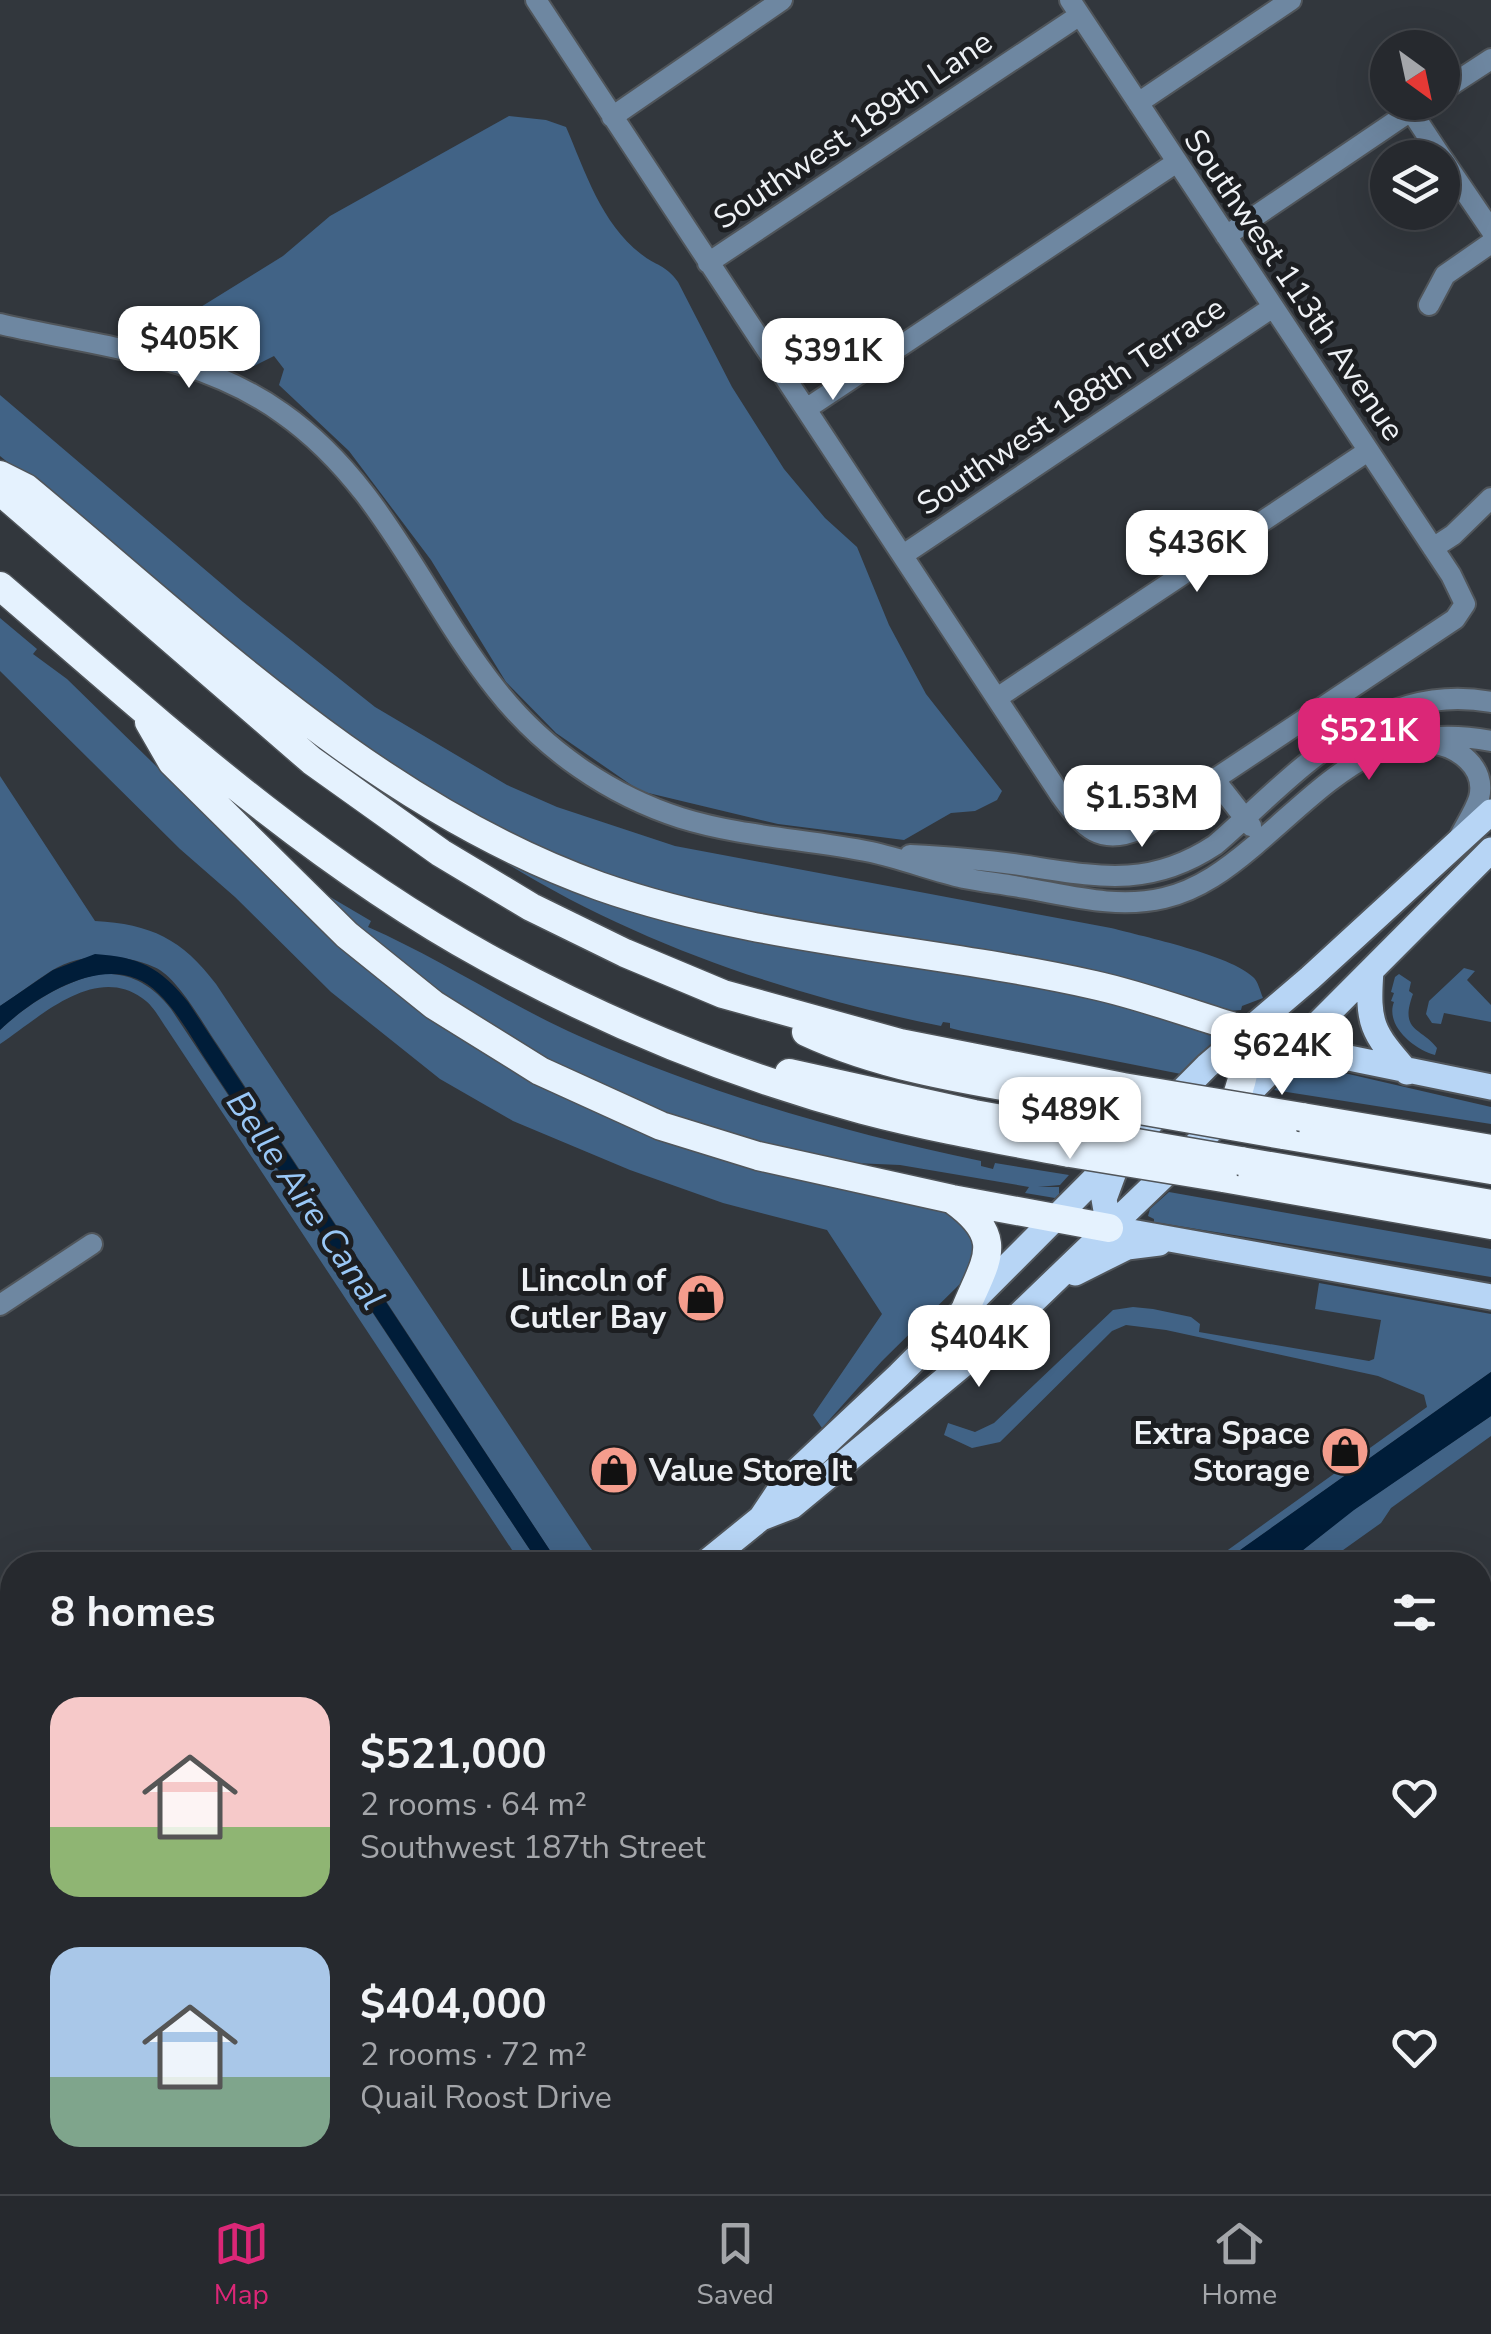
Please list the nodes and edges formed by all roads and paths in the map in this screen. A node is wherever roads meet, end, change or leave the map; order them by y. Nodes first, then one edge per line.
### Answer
1 (536, 0) edge
2 (782, 0) edge
3 (1291, 0) edge
4 (1075, 7) edge
5 (1491, 58) edge
6 (1460, 78) edge
7 (1138, 103) junction
8 (612, 116) junction
9 (1399, 120) edge
10 (1177, 162) junction
11 (1460, 184) edge
12 (1491, 230) edge
13 (1226, 236) junction
14 (1491, 243) edge
15 (708, 263) junction
16 (1428, 305) dead end
17 (1273, 307) junction
18 (0, 324) edge
19 (806, 409) junction
20 (1368, 451) junction
21 (0, 476) edge
22 (0, 491) edge
23 (1491, 498) edge
24 (1433, 548) junction
25 (902, 555) junction
26 (0, 586) edge
27 (997, 698) junction
28 (1491, 702) edge
29 (138, 704) junction
30 (1413, 742) junction
31 (1491, 742) edge
32 (1214, 780) junction
33 (1491, 812) edge
34 (1245, 819) junction
35 (1263, 839) junction
36 (1456, 844) junction
37 (1491, 850) edge
38 (873, 852) junction
39 (1174, 868) junction
40 (1102, 878) junction
41 (1408, 890) junction
42 (1182, 892) junction
43 (1102, 901) junction
44 (1395, 947) junction
45 (1372, 971) junction
46 (1243, 1036) junction
47 (1295, 1047) junction
48 (1407, 1072) junction
49 (1491, 1087) edge
50 (1231, 1111) junction
51 (1292, 1126) junction
52 (1124, 1147) junction
53 (1491, 1149) edge
54 (1232, 1170) junction
55 (1491, 1170) edge
56 (952, 1199) junction
57 (1491, 1204) edge
58 (1054, 1217) junction
59 (1491, 1225) edge
60 (1109, 1228) junction
61 (1178, 1241) junction
62 (92, 1244) dead end
63 (1045, 1289) junction
64 (1491, 1297) edge
65 (0, 1305) edge
66 (964, 1310) junction
67 (761, 1518) junction
68 (719, 1552) edge

1 - 8 street
2 - 8 street
3 - 7 street
4 - 7 street, Southwest 113th Avenue
4 - 15 street, Southwest 189th Lane
5 - 6 street
7 - 10 street, Southwest 113th Avenue
8 - 15 street
9 - 13 street
10 - 13 street, Southwest 113th Avenue
10 - 19 street
11 - 12 street
13 - 17 street, Southwest 113th Avenue
14 - 16 street
15 - 19 street
17 - 20 street, Southwest 113th Avenue
17 - 25 street, Southwest 188th Terrace
18 - 38 street
19 - 25 street
20 - 24 street, Southwest 113th Avenue
20 - 27 street
21 - 46 highway
22 - 51 highway, bridge
23 - 24 street
24 - 32 street, Southwest 113th Avenue
25 - 27 street
26 - 29 highway
27 - 32 street
28 - 34 street
29 - 54 highway, bridge
29 - 56 highway
30 - 31 street
30 - 35 street
30 - 36 street
32 - 34 street
33 - 36 main road
34 - 35 street
34 - 39 street
35 - 42 street
36 - 41 main road
37 - 44 main road
38 - 40 street
38 - 43 street
39 - 40 street
39 - 42 street
40 - 43 street
41 - 44 main road
41 - 46 main road
42 - 43 street
44 - 45 main road
45 - 47 main road
45 - 48 main road
46 - 47 highway
46 - 50 highway
46 - 52 main road
47 - 48 main road
47 - 50 main road
48 - 49 main road
50 - 60 main road
51 - 53 highway
51 - 55 highway
52 - 58 main road
52 - 60 main road
54 - 57 highway
54 - 59 highway
56 - 58 highway
56 - 66 highway
58 - 60 highway
58 - 66 main road
60 - 61 main road
60 - 63 main road
61 - 63 main road
61 - 64 main road
62 - 65 street
63 - 67 main road
66 - 67 main road
67 - 68 main road

